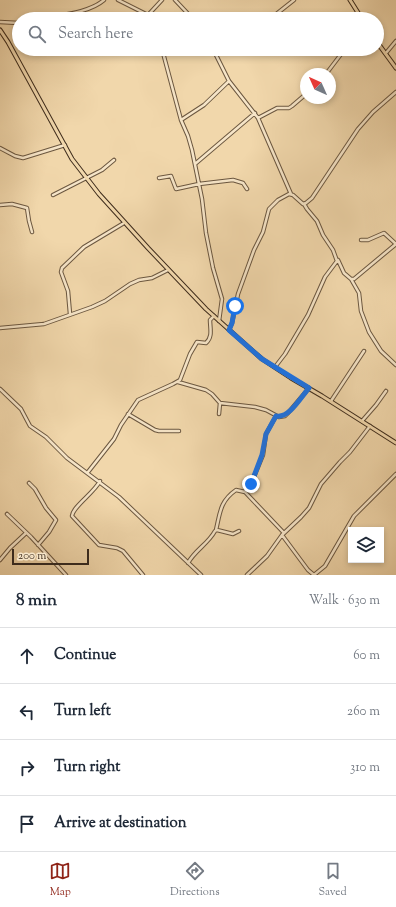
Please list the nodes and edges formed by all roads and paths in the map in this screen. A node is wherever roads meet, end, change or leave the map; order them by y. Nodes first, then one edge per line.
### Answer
1 (104, 0) edge
2 (118, 0) edge
3 (162, 0) edge
4 (176, 0) edge
5 (294, 0) edge
6 (350, 0) edge
7 (74, 12) edge
8 (140, 12) edge
9 (152, 12) edge
10 (187, 12) edge
11 (279, 12) edge
12 (358, 12) edge
13 (0, 22) edge
14 (12, 23) edge
15 (0, 30) edge
16 (396, 41) edge
17 (12, 50) edge
18 (384, 51) edge
19 (386, 53) junction
20 (15, 56) edge
21 (164, 56) edge
22 (216, 56) edge
23 (340, 56) edge
24 (331, 68) edge
25 (396, 68) edge
26 (229, 81) junction
27 (396, 92) edge
28 (300, 99) edge
29 (255, 113) junction
30 (258, 118) junction
31 (181, 120) junction
32 (65, 145) junction
33 (0, 148) edge
34 (114, 160) dead end
35 (195, 164) junction
36 (86, 178) junction
37 (159, 178) dead end
38 (199, 184) junction
39 (247, 189) dead end
40 (291, 194) junction
41 (53, 195) dead end
42 (304, 204) junction
43 (0, 205) edge
44 (124, 223) junction
45 (32, 232) dead end
46 (361, 240) dead end
47 (396, 244) edge
48 (336, 258) junction
49 (340, 265) junction
50 (332, 268) junction
51 (168, 270) junction
52 (351, 279) junction
53 (70, 314) junction
54 (214, 316) junction
55 (219, 321) junction
56 (0, 328) edge
57 (229, 330) junction
58 (364, 351) dead end
59 (396, 364) edge
60 (275, 367) junction
61 (178, 382) junction
62 (309, 388) junction
63 (0, 390) edge
64 (386, 391) dead end
65 (331, 401) junction
66 (220, 403) junction
67 (128, 414) junction
68 (219, 414) dead end
69 (276, 416) junction
70 (362, 421) junction
71 (370, 426) junction
72 (179, 431) dead end
73 (396, 443) edge
74 (88, 472) junction
75 (396, 474) edge
76 (100, 481) junction
77 (29, 483) dead end
78 (245, 492) junction
79 (7, 514) dead end
80 (216, 530) junction
81 (239, 531) dead end
82 (26, 533) junction
83 (284, 533) junction
84 (282, 535) junction
85 (38, 545) junction
86 (0, 560) edge
87 (188, 563) junction
88 (66, 575) edge
89 (143, 575) edge
90 (201, 575) edge
91 (247, 575) edge
92 (314, 575) edge

1 - 7 street
2 - 8 street
3 - 9 street
4 - 10 street
5 - 11 street
6 - 12 main road
13 - 14 street
15 - 17 main road
16 - 19 street
18 - 19 main road
19 - 25 main road
20 - 32 main road
21 - 31 street
22 - 26 street
23 - 24 street
26 - 29 street
26 - 31 street
27 - 42 street
28 - 30 street
29 - 30 street
29 - 35 street
30 - 40 street
31 - 35 street
32 - 33 street
32 - 36 main road
34 - 36 street
35 - 38 street
36 - 41 street
36 - 44 main road
37 - 38 street
38 - 39 street
38 - 55 street
40 - 42 street
40 - 57 street
42 - 48 street
43 - 45 street
44 - 51 main road
44 - 53 street
46 - 47 street
47 - 52 street
48 - 49 street
48 - 50 street
49 - 50 street
49 - 52 street
50 - 60 street
51 - 53 street
51 - 54 main road
52 - 59 street
53 - 56 street
54 - 55 main road
54 - 61 street
55 - 57 main road
57 - 60 main road
58 - 65 street
60 - 62 main road
61 - 66 street
61 - 67 street
62 - 65 main road
62 - 69 street
63 - 74 street
64 - 70 street
65 - 70 main road
66 - 68 street
66 - 69 street
67 - 72 street
67 - 74 street
69 - 78 street
70 - 71 main road
71 - 73 main road
71 - 83 street
74 - 76 street
75 - 92 street
76 - 87 street
76 - 89 street
77 - 85 street
78 - 80 street
78 - 83 street
79 - 82 street
80 - 81 street
80 - 87 street
82 - 85 street
82 - 86 street
83 - 84 street
84 - 91 street
84 - 92 street
85 - 88 street
87 - 90 street

